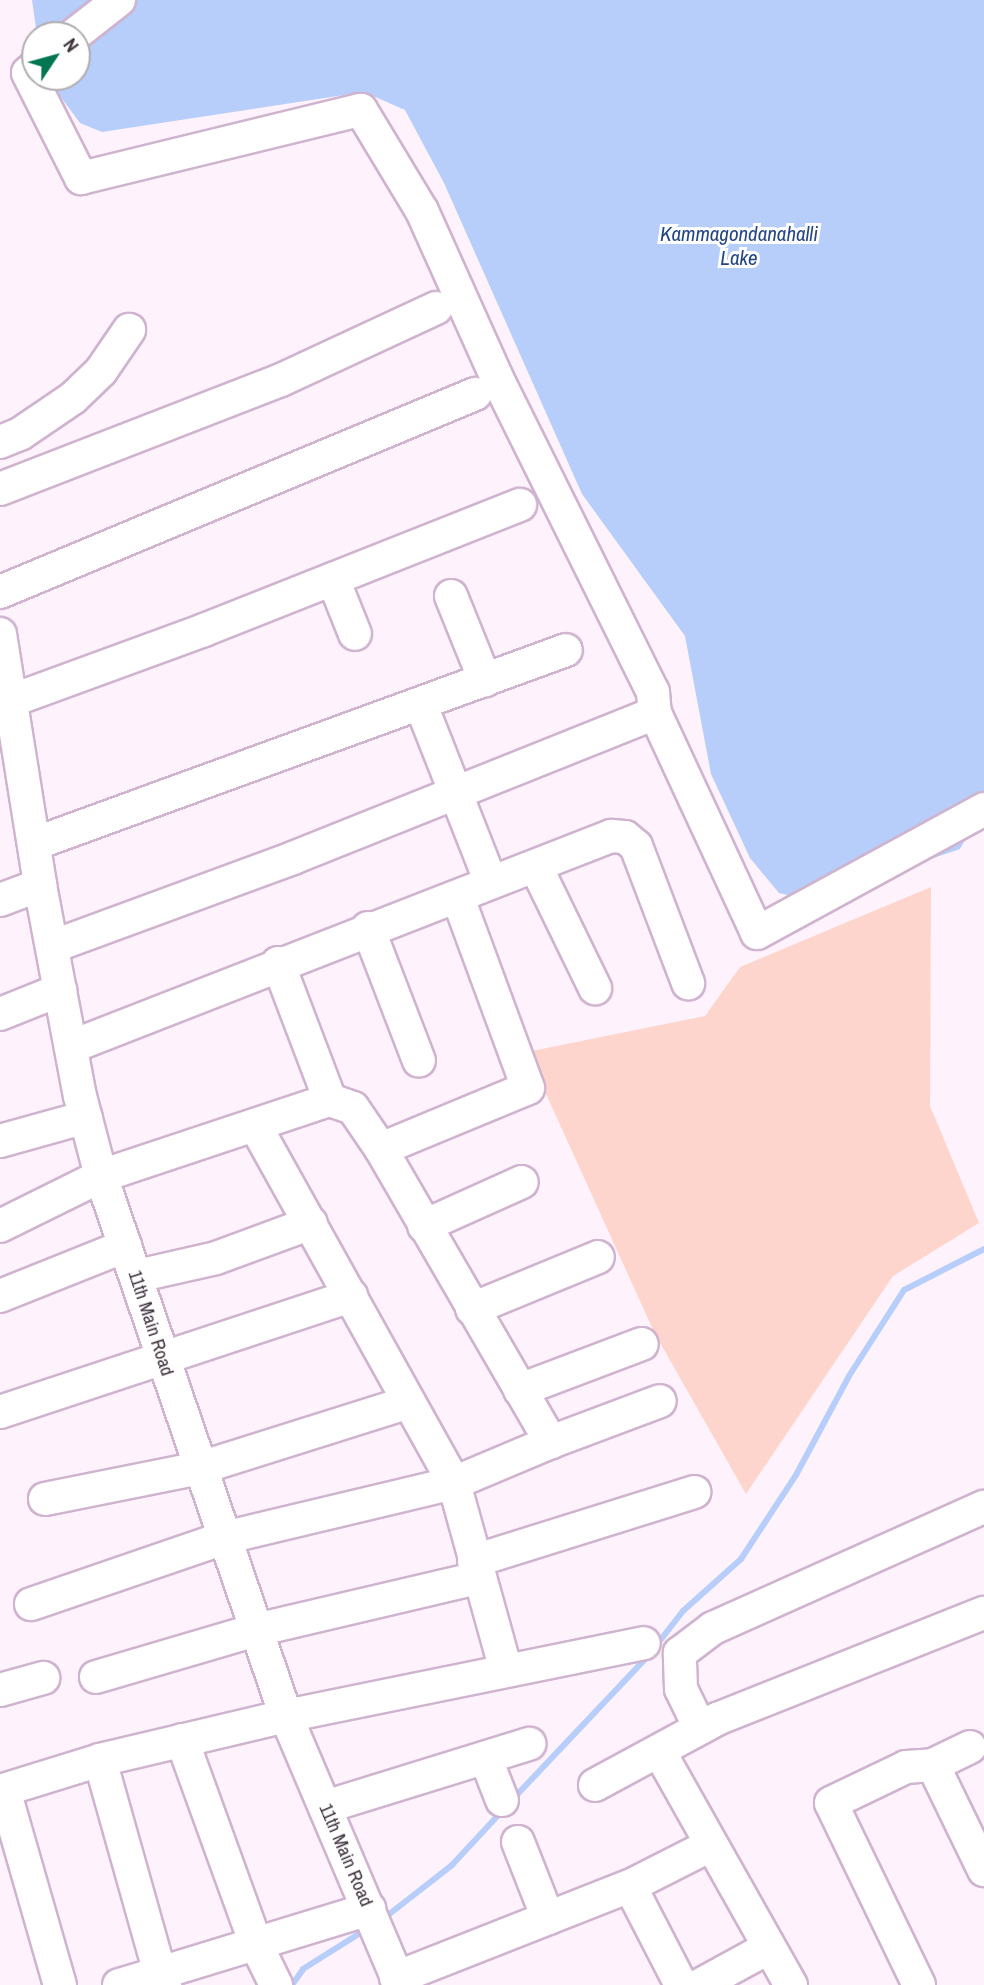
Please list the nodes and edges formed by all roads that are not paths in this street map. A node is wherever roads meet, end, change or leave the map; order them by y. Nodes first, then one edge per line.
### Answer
1 (119, 0) edge
2 (91, 22) edge
3 (37, 91) edge
4 (436, 308) dead end
5 (129, 330) dead end
6 (475, 394) dead end
7 (0, 442) edge
8 (0, 489) edge
9 (520, 505) dead end
10 (333, 579) junction
11 (0, 592) edge
12 (451, 596) dead end
13 (0, 634) edge
14 (355, 634) dead end
15 (566, 650) dead end
16 (3, 669) edge
17 (485, 680) junction
18 (13, 700) junction
19 (421, 705) junction
20 (655, 713) junction
21 (11, 781) edge
22 (459, 793) junction
23 (984, 809) edge
24 (34, 844) junction
25 (536, 867) junction
26 (491, 883) junction
27 (40, 885) junction
28 (458, 898) junction
29 (0, 901) edge
30 (368, 928) junction
31 (54, 946) junction
32 (278, 963) junction
33 (688, 982) dead end
34 (595, 988) dead end
35 (60, 990) junction
36 (0, 1014) edge
37 (73, 1046) junction
38 (419, 1061) dead end
39 (330, 1100) junction
40 (86, 1117) junction
41 (256, 1127) junction
42 (0, 1141) edge
43 (381, 1149) junction
44 (101, 1176) junction
45 (522, 1182) dead end
46 (311, 1223) junction
47 (0, 1226) edge
48 (424, 1226) junction
49 (125, 1246) junction
50 (598, 1257) dead end
51 (137, 1276) junction
52 (0, 1296) edge
53 (351, 1296) junction
54 (472, 1309) junction
55 (642, 1344) dead end
56 (164, 1360) junction
57 (520, 1390) junction
58 (660, 1401) dead end
59 (406, 1403) junction
60 (0, 1412) edge
61 (551, 1442) junction
62 (200, 1468) junction
63 (454, 1483) junction
64 (694, 1492) dead end
65 (45, 1499) dead end
66 (984, 1507) edge
67 (224, 1538) junction
68 (476, 1569) junction
69 (31, 1604) dead end
70 (984, 1613) edge
71 (256, 1630) junction
72 (644, 1643) dead end
73 (506, 1670) junction
74 (96, 1677) dead end
75 (43, 1678) dead end
76 (0, 1690) edge
77 (286, 1716) junction
78 (700, 1728) junction
79 (183, 1740) junction
80 (529, 1744) dead end
81 (970, 1747) dead end
82 (659, 1751) junction
83 (486, 1759) junction
84 (100, 1760) junction
85 (933, 1765) junction
86 (595, 1785) dead end
87 (2, 1790) edge
88 (502, 1800) dead end
89 (325, 1807) junction
90 (518, 1842) dead end
91 (709, 1846) junction
92 (984, 1870) edge
93 (631, 1886) junction
94 (369, 1909) junction
95 (548, 1919) junction
96 (256, 1944) junction
97 (768, 1948) junction
98 (162, 1979) edge
99 (398, 1982) edge
100 (60, 1985) edge
101 (119, 1985) edge
102 (276, 1985) edge
103 (681, 1985) edge
104 (700, 1985) edge
105 (791, 1985) edge
106 (919, 1985) edge

1 - 2 street
3 - 20 street
4 - 8 street
5 - 7 street
6 - 11 street
9 - 10 street
10 - 14 street
10 - 18 street
12 - 17 street
13 - 16 street, 11th Main Road
15 - 17 street
16 - 18 street, 11th Main Road
17 - 19 street
18 - 21 street, 11th Main Road
19 - 22 street
19 - 24 street
20 - 22 street
20 - 23 street
21 - 24 street, 11th Main Road
22 - 26 street
22 - 31 street
24 - 27 street, 11th Main Road
25 - 26 street
25 - 33 street
25 - 34 street
26 - 28 street
27 - 29 street
27 - 31 street, 11th Main Road
28 - 30 street
28 - 43 street
30 - 32 street
30 - 38 street
31 - 35 street, 11th Main Road
32 - 37 street
32 - 39 street
35 - 36 street
35 - 37 street, 11th Main Road
37 - 40 street, 11th Main Road
39 - 41 street
39 - 43 street
40 - 42 street
40 - 44 street, 11th Main Road
41 - 44 street
41 - 46 street
43 - 48 street
44 - 47 street
44 - 49 street, 11th Main Road
45 - 48 street
46 - 51 street
46 - 53 street
48 - 54 street
49 - 51 street, 11th Main Road
49 - 52 street
50 - 54 street
51 - 56 street, 11th Main Road
53 - 56 street
53 - 59 street
54 - 57 street
55 - 57 street
56 - 60 street
56 - 62 street, 11th Main Road
57 - 61 street
58 - 61 street
59 - 62 street
59 - 63 street
61 - 63 street
62 - 65 street
62 - 67 street, 11th Main Road
63 - 67 street
63 - 68 street
64 - 68 street
66 - 78 street
67 - 69 street
67 - 71 street, 11th Main Road
68 - 71 street
68 - 73 street
70 - 78 street
71 - 74 street
71 - 77 street, 11th Main Road
72 - 73 street
73 - 77 street
75 - 76 street
77 - 79 street
77 - 89 street, 11th Main Road
78 - 82 street
79 - 84 street
79 - 96 street
80 - 83 street
81 - 85 street
82 - 86 street
82 - 91 street
83 - 88 street
83 - 89 street
84 - 87 street
84 - 98 street
85 - 92 street
85 - 106 street
87 - 100 street
89 - 94 street, 11th Main Road
90 - 95 street
91 - 93 street
91 - 97 street
93 - 95 street
93 - 103 street
94 - 96 street
94 - 99 street, 11th Main Road
95 - 99 street
96 - 98 street
96 - 102 street
97 - 104 street
97 - 105 street
98 - 101 street

